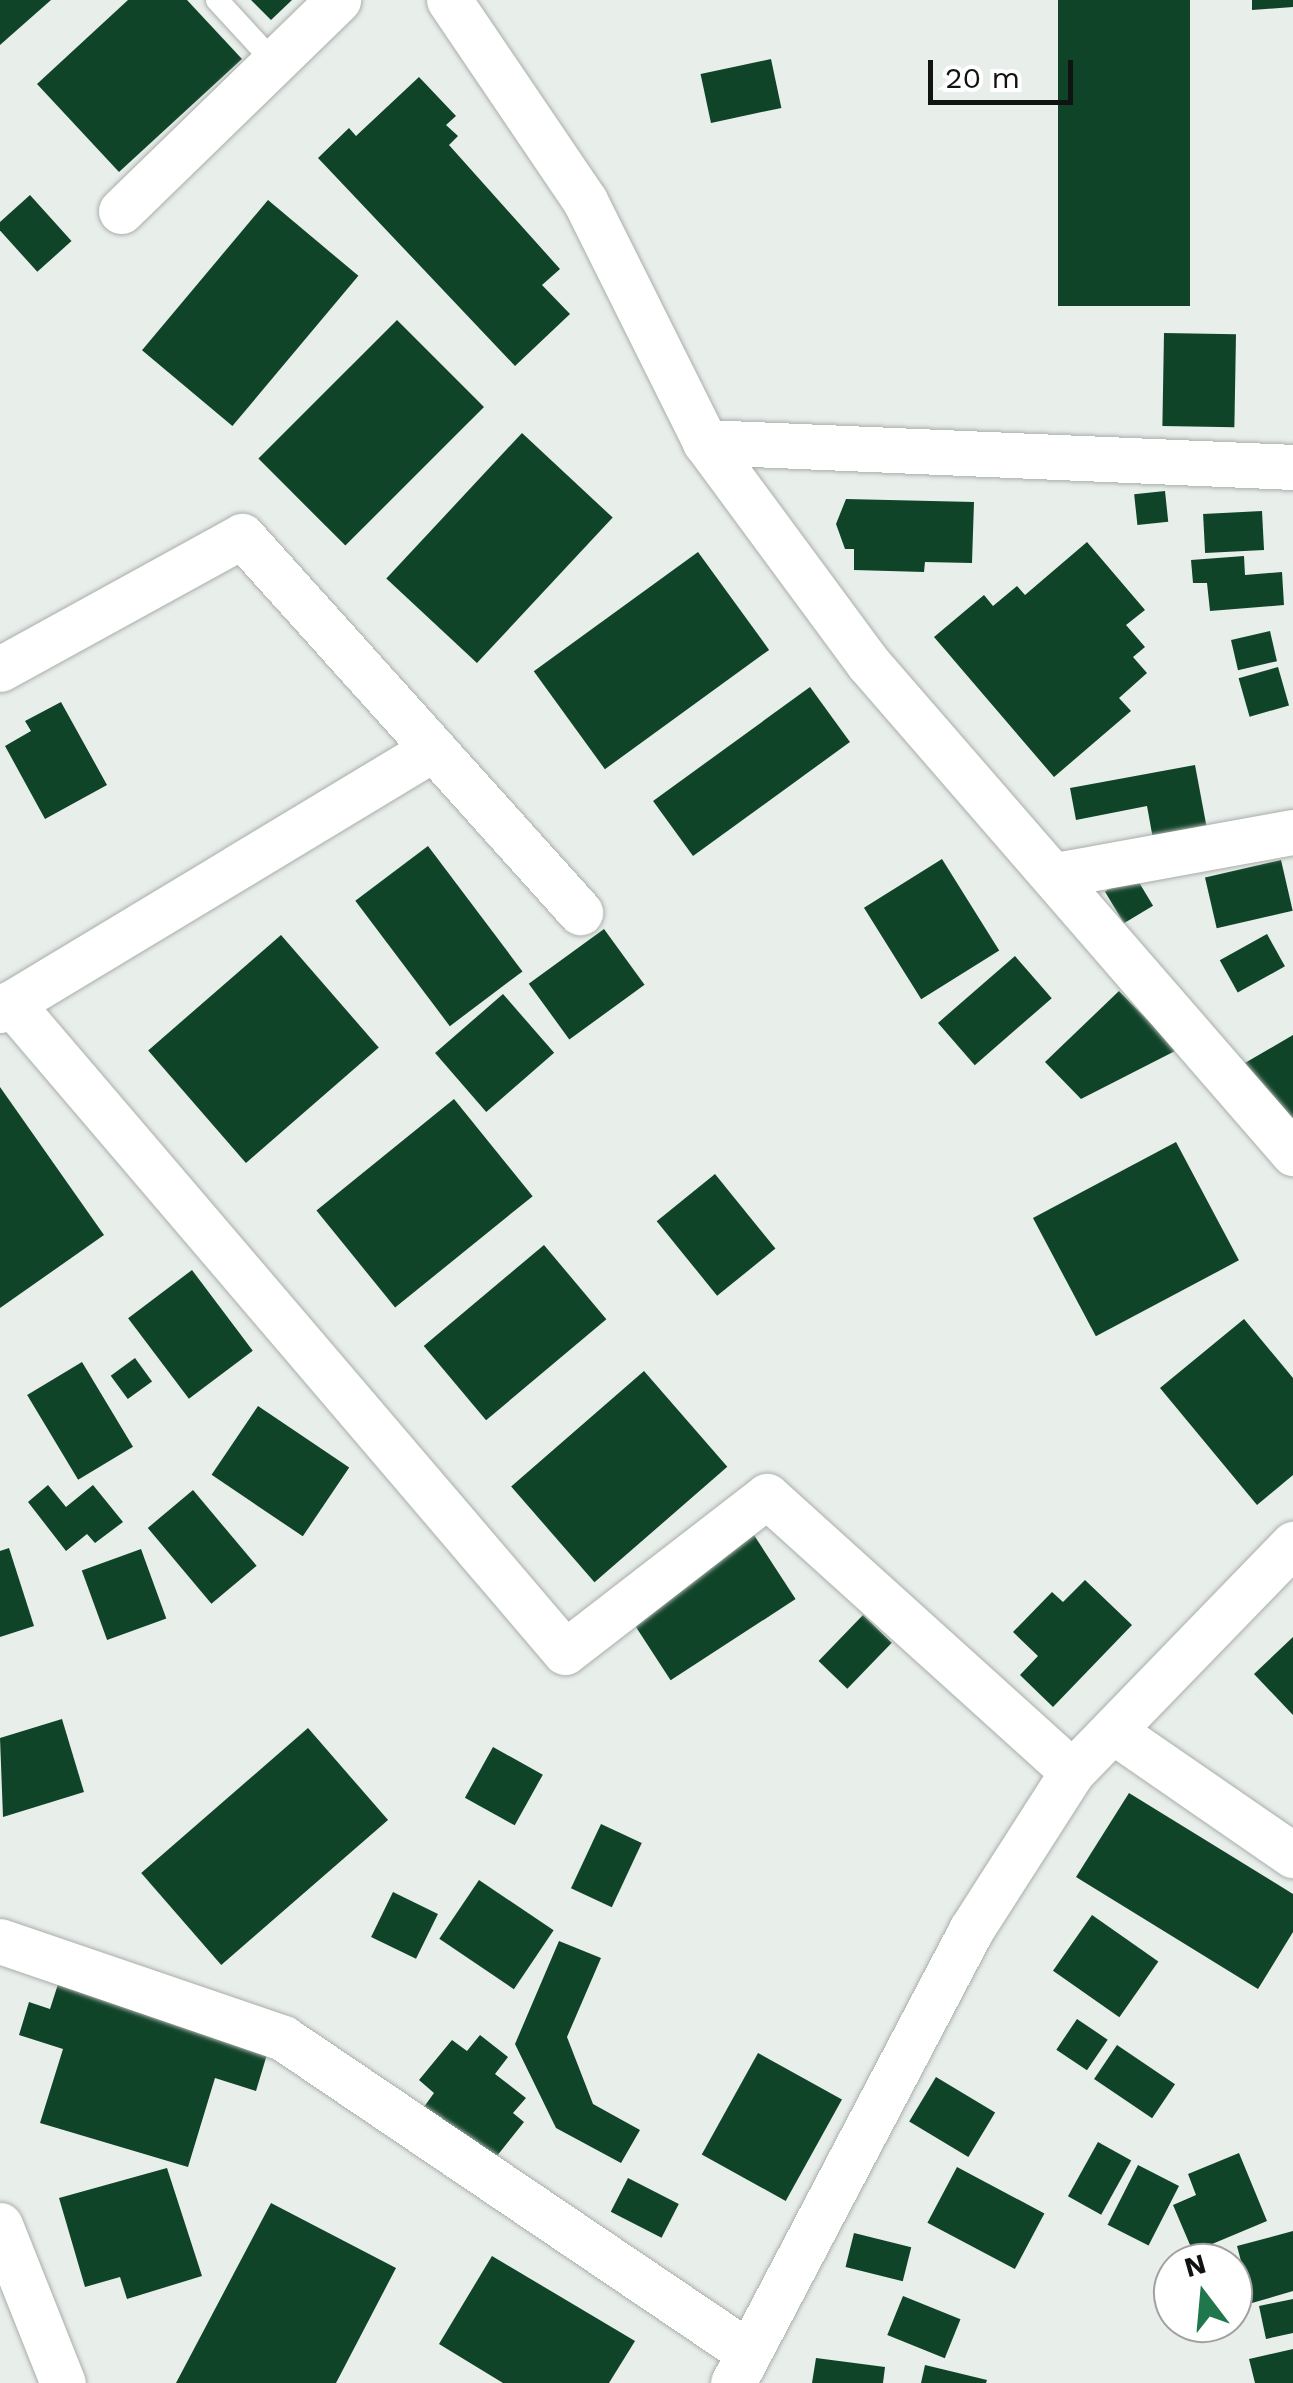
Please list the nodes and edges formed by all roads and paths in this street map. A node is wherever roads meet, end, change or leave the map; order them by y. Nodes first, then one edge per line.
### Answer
1 (217, 0) edge
2 (338, 0) edge
3 (450, 0) edge
4 (274, 62) junction
5 (120, 211) dead end
6 (705, 442) junction
7 (1293, 467) edge
8 (0, 669) edge
9 (432, 749) junction
10 (1293, 832) edge
11 (1056, 875) junction
12 (580, 912) dead end
13 (6, 1006) edge
14 (1293, 1153) edge
15 (1293, 1544) edge
16 (1113, 1732) junction
17 (1072, 1772) junction
18 (1293, 1855) edge
19 (0, 1941) edge
20 (0, 2225) edge
21 (741, 2368) edge
22 (64, 2383) edge

1 - 4 lane
2 - 4 street
3 - 6 street
4 - 5 street
6 - 7 street
6 - 11 street
8 - 9 street
9 - 12 street
9 - 13 street
10 - 11 street
11 - 14 street
13 - 17 street
15 - 16 street
16 - 17 street
16 - 18 street
17 - 21 street
19 - 21 street
20 - 22 street

